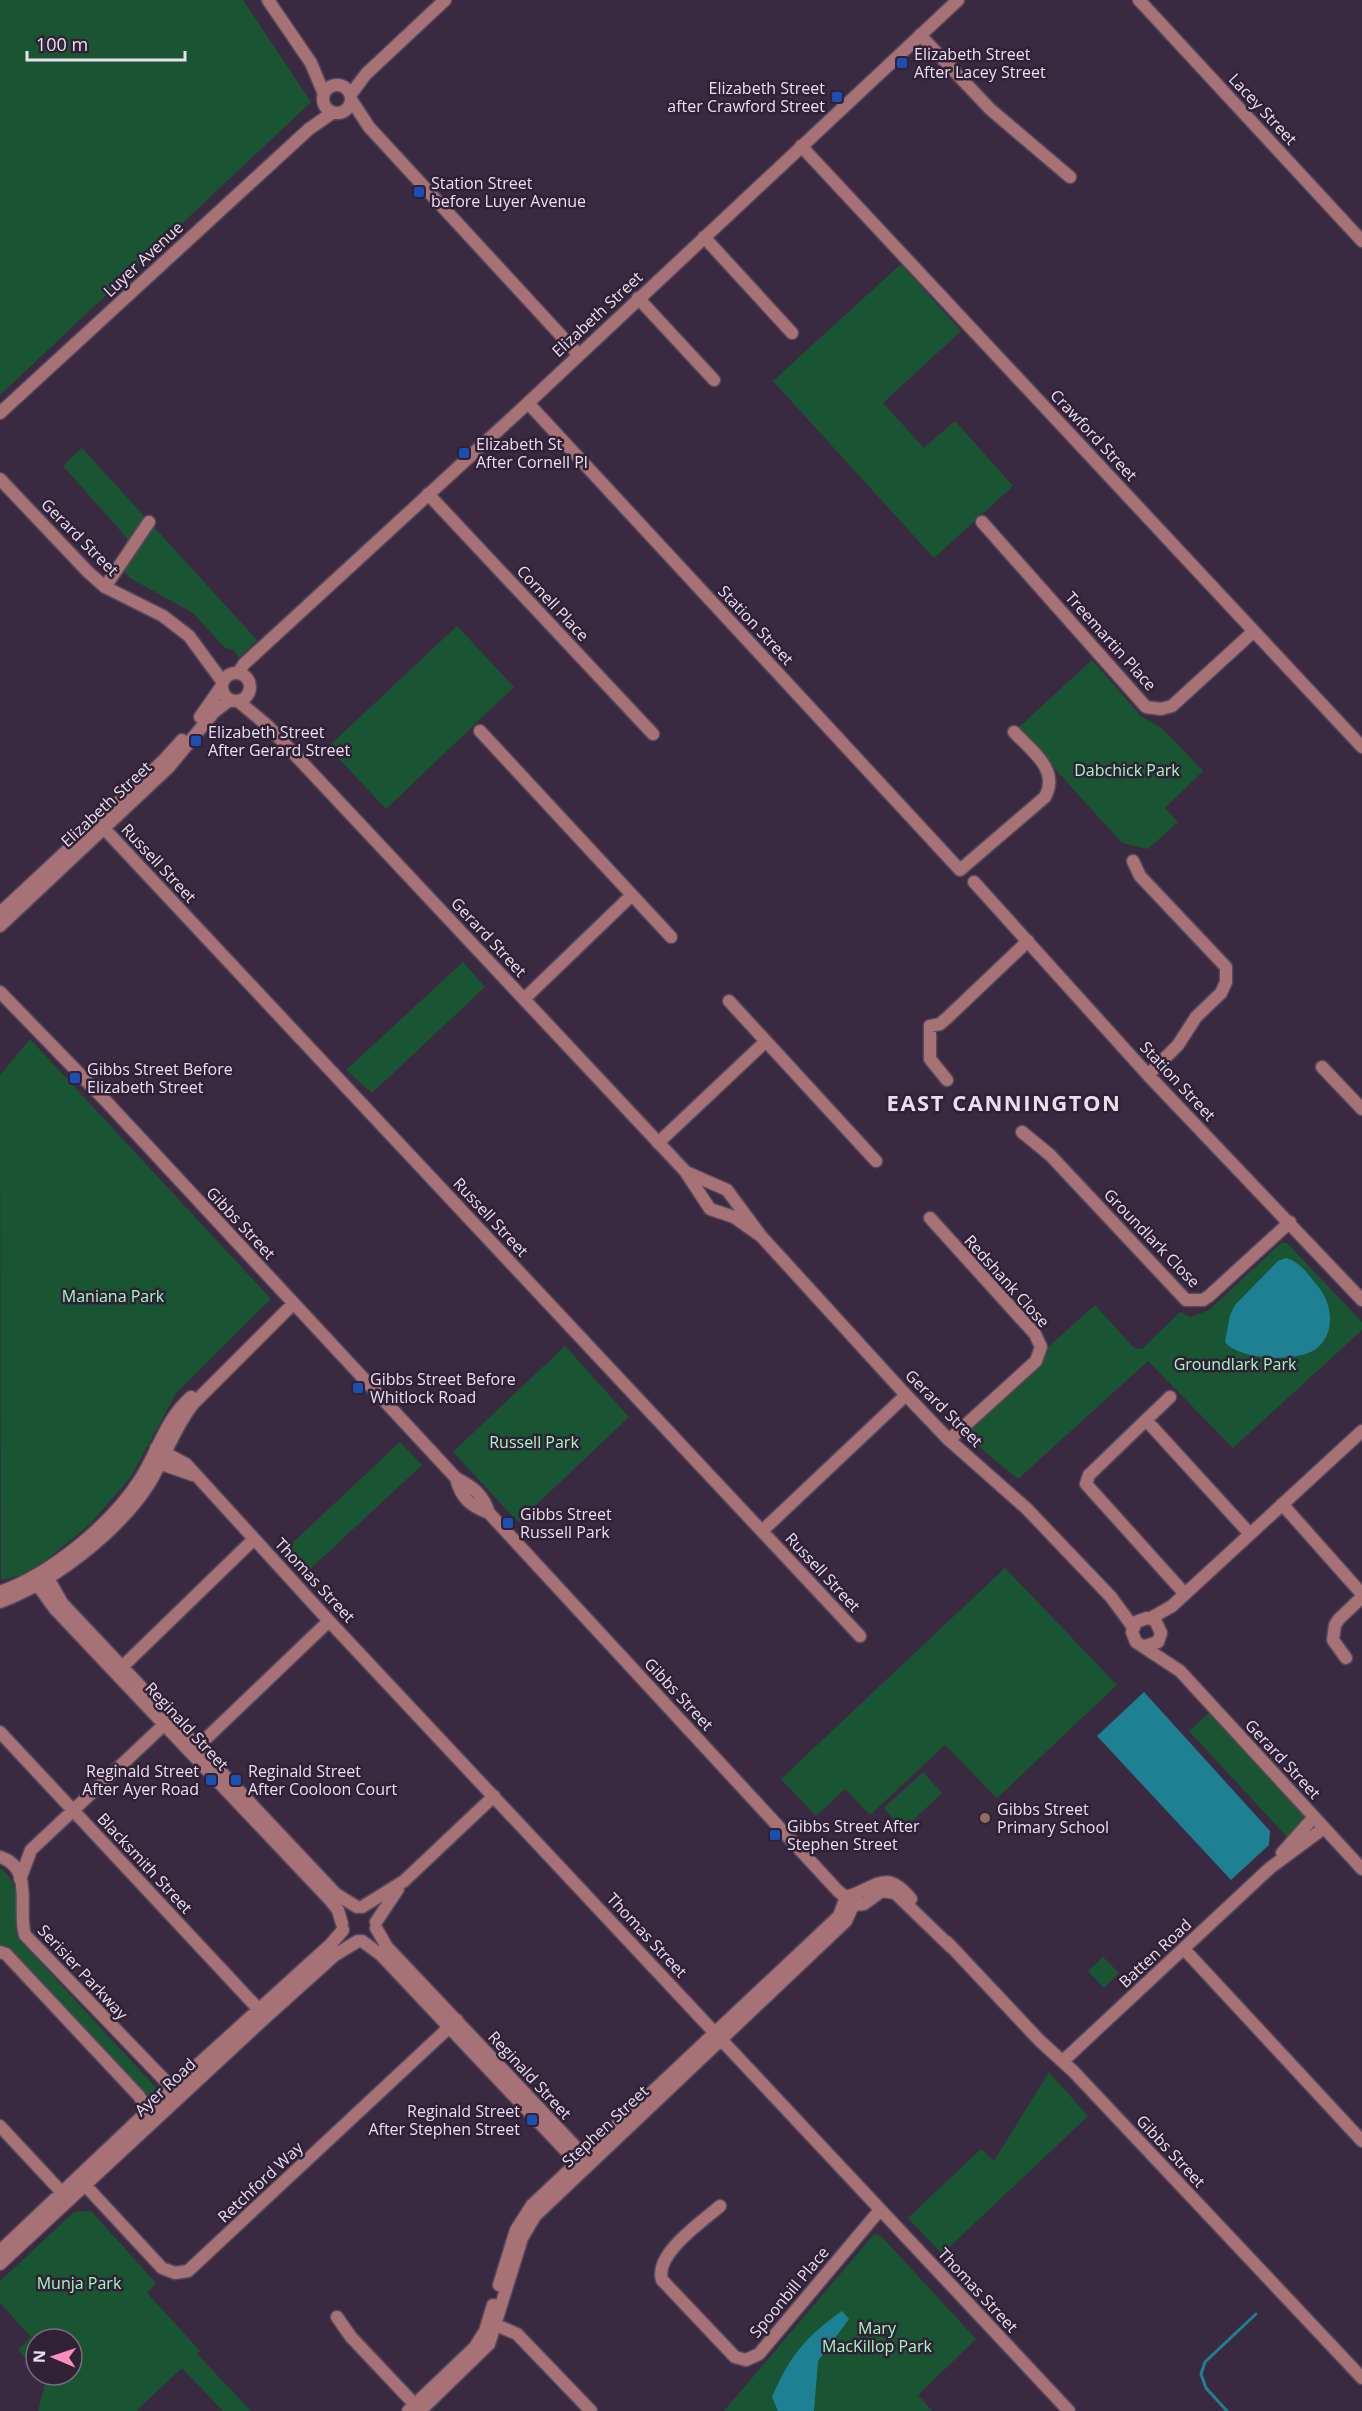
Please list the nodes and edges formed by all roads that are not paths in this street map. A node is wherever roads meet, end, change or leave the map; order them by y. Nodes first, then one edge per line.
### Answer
1 (268, 0) edge
2 (445, 0) edge
3 (958, 0) edge
4 (1139, 0) edge
5 (920, 35) junction
6 (311, 63) junction
7 (345, 92) junction
8 (324, 98) junction
9 (337, 113) junction
10 (369, 127) junction
11 (309, 129) junction
12 (801, 146) junction
13 (1070, 177) dead end
14 (704, 237) junction
15 (1362, 241) edge
16 (638, 298) junction
17 (792, 333) dead end
18 (578, 354) junction
19 (714, 380) dead end
20 (528, 403) junction
21 (0, 414) edge
22 (0, 479) edge
23 (428, 494) junction
24 (148, 522) dead end
25 (982, 522) dead end
26 (105, 587) junction
27 (1254, 631) junction
28 (201, 650) junction
29 (240, 674) junction
30 (222, 684) junction
31 (249, 692) junction
32 (234, 701) junction
33 (268, 726) junction
34 (480, 731) dead end
35 (1014, 732) dead end
36 (654, 734) dead end
37 (1362, 747) edge
38 (101, 825) junction
39 (1133, 861) dead end
40 (974, 882) dead end
41 (632, 896) junction
42 (0, 913) edge
43 (0, 926) edge
44 (671, 937) dead end
45 (1028, 942) junction
46 (0, 992) edge
47 (524, 999) junction
48 (729, 1001) dead end
49 (766, 1041) junction
50 (1322, 1067) dead end
51 (1148, 1075) junction
52 (947, 1080) dead end
53 (1362, 1109) edge
54 (1022, 1132) dead end
55 (658, 1143) junction
56 (876, 1161) dead end
57 (685, 1171) junction
58 (930, 1218) dead end
59 (1290, 1222) junction
60 (761, 1236) junction
61 (1362, 1300) edge
62 (293, 1304) junction
63 (906, 1395) junction
64 (1170, 1397) dead end
65 (1146, 1420) junction
66 (1362, 1431) edge
67 (949, 1440) junction
68 (161, 1449) junction
69 (155, 1462) junction
70 (201, 1481) junction
71 (1282, 1504) junction
72 (762, 1531) junction
73 (1250, 1534) junction
74 (255, 1539) junction
75 (40, 1578) junction
76 (0, 1592) edge
77 (1185, 1594) junction
78 (1362, 1595) edge
79 (1111, 1597) junction
80 (0, 1602) edge
81 (329, 1621) junction
82 (1154, 1625) junction
83 (1133, 1627) junction
84 (860, 1636) dead end
85 (1145, 1647) junction
86 (1346, 1658) dead end
87 (119, 1670) junction
88 (1180, 1671) junction
89 (167, 1721) junction
90 (0, 1732) edge
91 (194, 1750) junction
92 (494, 1796) junction
93 (74, 1811) junction
94 (1314, 1817) junction
95 (1324, 1827) junction
96 (31, 1850) junction
97 (0, 1857) edge
98 (1270, 1868) junction
99 (1362, 1869) edge
100 (20, 1879) junction
101 (404, 1881) junction
102 (852, 1899) junction
103 (359, 1907) junction
104 (376, 1925) junction
105 (343, 1927) junction
106 (360, 1941) junction
107 (1184, 1949) junction
108 (0, 1952) edge
109 (262, 2013) junction
110 (453, 2024) junction
111 (718, 2036) junction
112 (1063, 2061) junction
113 (176, 2092) junction
114 (151, 2115) junction
115 (0, 2126) edge
116 (1362, 2141) edge
117 (584, 2163) junction
118 (85, 2185) junction
119 (65, 2197) junction
120 (720, 2206) dead end
121 (879, 2211) junction
122 (0, 2251) edge
123 (0, 2264) edge
124 (337, 2317) dead end
125 (492, 2323) junction
126 (1362, 2378) edge
127 (416, 2409) edge
128 (591, 2411) edge
129 (1069, 2411) edge

1 - 6 street
2 - 7 street
3 - 5 street, Elizabeth Street
4 - 15 street, Lacey Street
5 - 12 street, Elizabeth Street
5 - 13 street
6 - 7 street
6 - 8 street
7 - 8 street
7 - 9 street, Luyer Avenue
7 - 10 street
8 - 9 street
8 - 11 street, Luyer Avenue
9 - 10 street
9 - 11 street, Luyer Avenue
10 - 18 street
11 - 21 street, Luyer Avenue
12 - 14 street, Elizabeth Street
12 - 27 street, Crawford Street
14 - 16 street, Elizabeth Street
14 - 17 street
16 - 18 street, Elizabeth Street
16 - 19 street
18 - 20 street, Elizabeth Street
20 - 23 street, Elizabeth Street
20 - 35 street, Station Street
22 - 26 street, Gerard Street
23 - 29 street, Elizabeth Street
23 - 36 street, Cornell Place
24 - 26 street
25 - 27 street, Treemartin Place
26 - 28 street, Gerard Street
27 - 37 street, Crawford Street
28 - 29 street, Gerard Street
28 - 30 street, Gerard Street
29 - 30 street
29 - 31 street
30 - 32 street
30 - 38 street, Elizabeth Street
31 - 32 street
31 - 33 street, Gerard Street
32 - 33 street, Gerard Street
32 - 38 street, Elizabeth Street
33 - 47 street, Gerard Street
34 - 41 street
38 - 42 street, Elizabeth Street
38 - 43 street, Elizabeth Street
38 - 72 street, Russell Street
39 - 51 street
40 - 45 street, Station Street
41 - 44 street
41 - 47 street
45 - 51 street, Station Street
45 - 52 street
46 - 62 street, Gibbs Street
47 - 55 street, Gerard Street
48 - 49 street
49 - 55 street
49 - 56 street
50 - 53 street
51 - 59 street, Station Street
54 - 59 street, Groundlark Close
55 - 57 street, Gerard Street
57 - 60 street, Gerard Street
57 - 60 street, Gerard Street
58 - 67 street, Redshank Close
59 - 61 street, Station Street
60 - 63 street, Gerard Street
62 - 68 street
62 - 102 street, Gibbs Street
63 - 67 street, Gerard Street
63 - 72 street
64 - 65 street
65 - 73 street
65 - 77 street
66 - 71 street
67 - 79 street, Gerard Street
68 - 69 street
68 - 70 street, Thomas Street
69 - 70 street, Thomas Street
69 - 75 street
70 - 74 street, Thomas Street
71 - 73 street
71 - 78 street
72 - 84 street, Russell Street
73 - 77 street
74 - 81 street, Thomas Street
74 - 87 street
75 - 76 street
75 - 80 street
75 - 87 street, Reginald Street
77 - 82 street
78 - 86 street
79 - 82 street, Gerard Street
79 - 83 street, Gerard Street
81 - 91 street
81 - 92 street, Thomas Street
82 - 83 street
82 - 85 street
82 - 88 street, Gerard Street
83 - 85 street, Gerard Street
85 - 88 street, Gerard Street
87 - 89 street, Reginald Street
88 - 94 street, Gerard Street
89 - 91 street, Reginald Street
89 - 93 street
90 - 93 street, Blacksmith Street
91 - 103 street, Reginald Street
91 - 105 street, Reginald Street
92 - 101 street
92 - 111 street, Thomas Street
93 - 96 street
93 - 109 street, Blacksmith Street
94 - 95 street, Gerard Street
94 - 98 street, Batten Road
95 - 98 street, Batten Road
95 - 99 street, Gerard Street
96 - 97 street
96 - 100 street
97 - 100 street
98 - 107 street, Batten Road
100 - 113 street, Serisier Parkway
101 - 103 street
101 - 104 street
102 - 111 street, Stephen Street
102 - 112 street, Gibbs Street
103 - 104 street
103 - 105 street
104 - 106 street
104 - 110 street, Reginald Street
105 - 106 street
105 - 109 street, Ayer Road
106 - 109 street, Ayer Road
106 - 110 street, Reginald Street
107 - 112 street, Batten Road
107 - 116 street
108 - 114 street
109 - 113 street, Ayer Road
110 - 117 street, Reginald Street
110 - 118 street, Retchford Way
111 - 117 street, Stephen Street
111 - 121 street, Thomas Street
112 - 126 street, Gibbs Street
113 - 114 street, Ayer Road
114 - 118 street, Ayer Road
114 - 119 street, Ayer Road
115 - 119 street
117 - 125 street, Stephen Street
118 - 119 street, Ayer Road
119 - 122 street, Ayer Road
119 - 123 street, Ayer Road
120 - 121 street, Spoonbill Place
121 - 129 street, Thomas Street
124 - 127 street
125 - 127 street, Stephen Street
125 - 128 street

